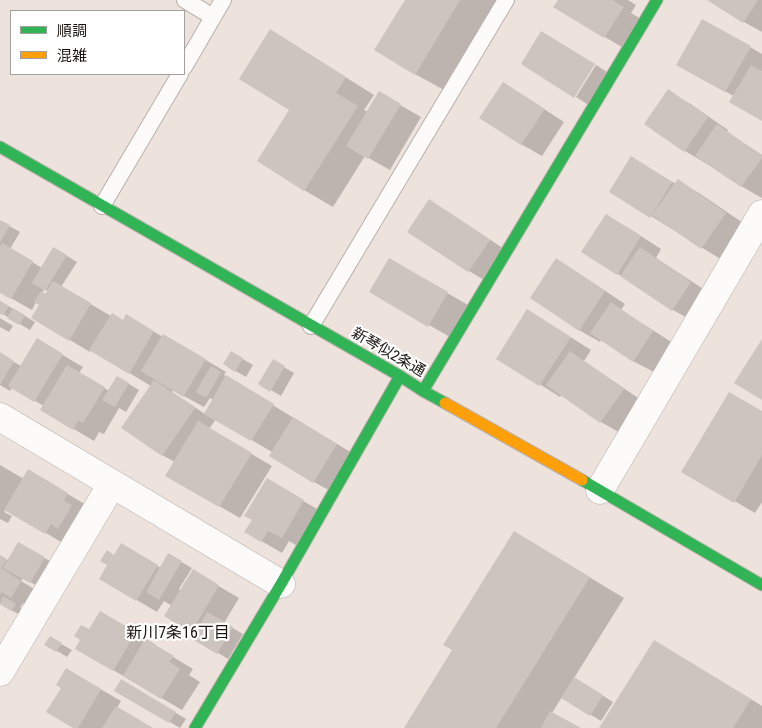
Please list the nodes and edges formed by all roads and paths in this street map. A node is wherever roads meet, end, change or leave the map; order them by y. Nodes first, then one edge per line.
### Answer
1 (185, 0) edge
2 (223, 0) edge
3 (506, 0) edge
4 (657, 0) edge
5 (213, 16) junction
6 (185, 65) edge
7 (179, 75) edge
8 (0, 147) edge
9 (102, 206) junction
10 (762, 214) edge
11 (311, 326) junction
12 (400, 376) junction
13 (423, 391) junction
14 (0, 417) edge
15 (112, 484) junction
16 (600, 490) junction
17 (281, 584) junction
18 (762, 585) edge
19 (0, 672) edge
20 (195, 728) edge

1 - 5 lane
2 - 5 lane
3 - 11 lane
4 - 13 street
5 - 6 lane
7 - 9 lane
8 - 9 street, 新琴似2条通
9 - 11 street, 新琴似2条通
10 - 16 street
11 - 12 street, 新琴似2条通
12 - 13 street, 新琴似2条通
12 - 17 street
13 - 16 street, 新琴似2条通
14 - 15 street
15 - 17 street
15 - 19 street
16 - 18 street, 新琴似2条通
17 - 20 street

